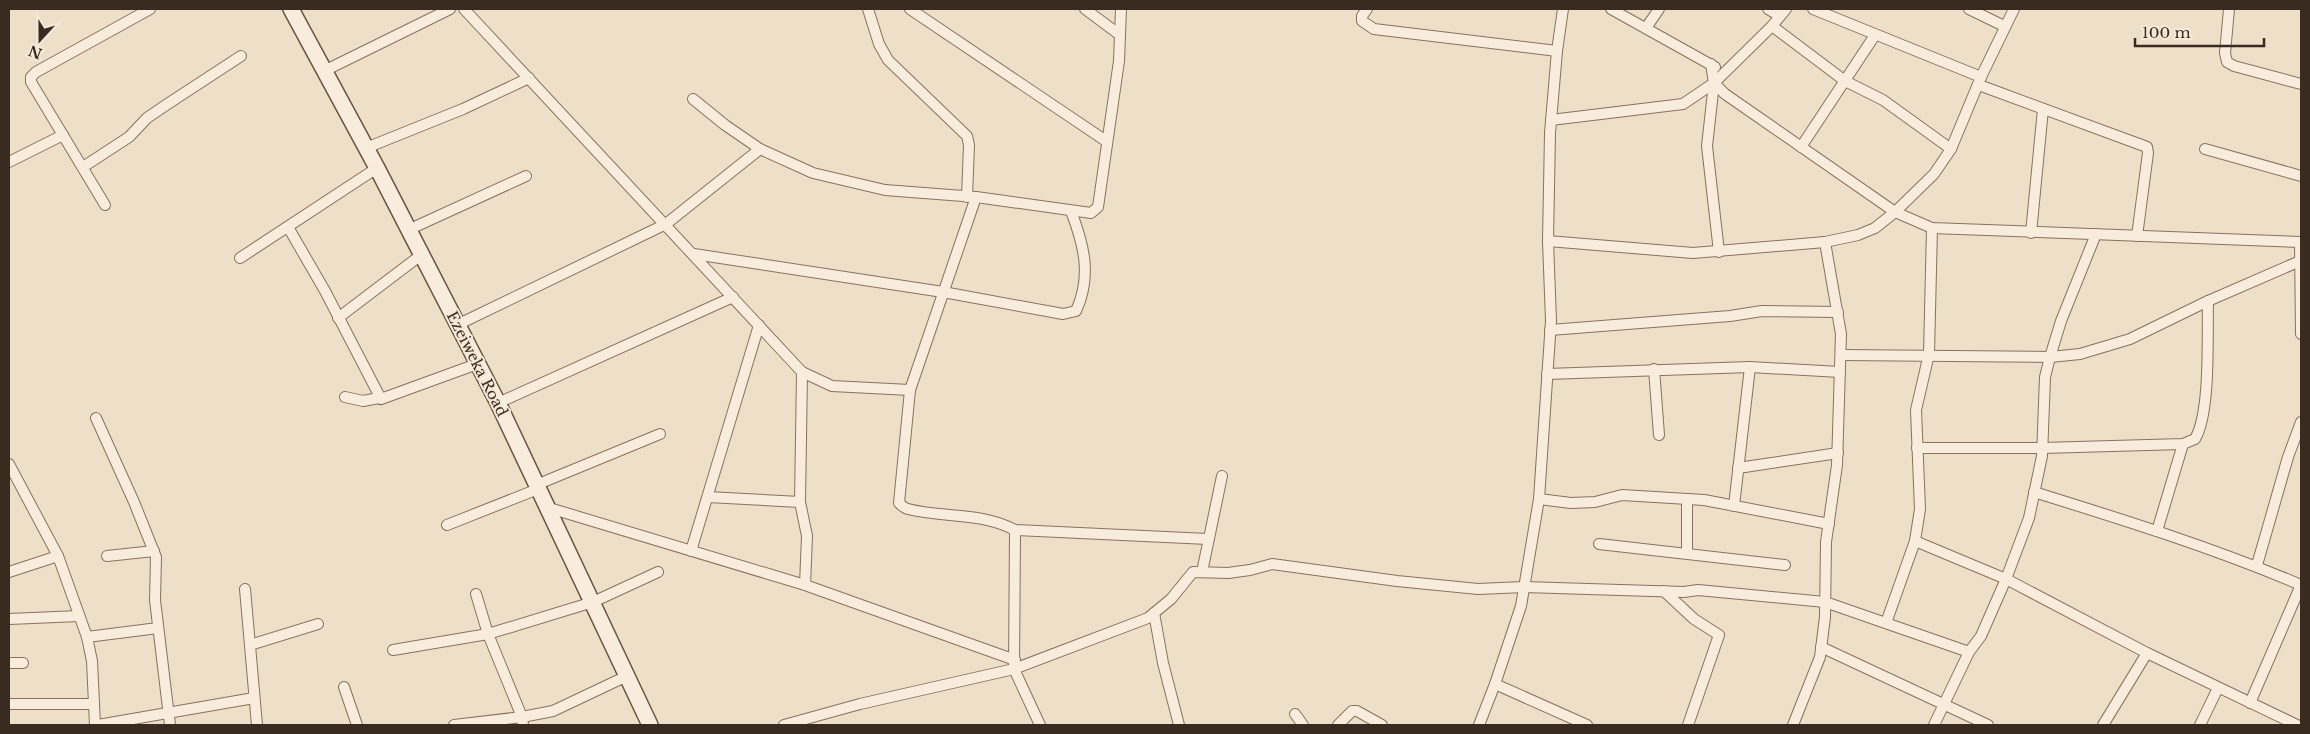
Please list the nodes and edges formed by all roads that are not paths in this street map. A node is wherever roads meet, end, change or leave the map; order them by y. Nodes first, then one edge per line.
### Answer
1 (150, 9) edge
2 (291, 9) edge
3 (450, 9) edge
4 (464, 9) edge
5 (868, 9) edge
6 (910, 9) edge
7 (1085, 9) edge
8 (1121, 9) edge
9 (1366, 9) edge
10 (1564, 9) edge
11 (1611, 9) edge
12 (1659, 9) edge
13 (1768, 9) edge
14 (1813, 9) edge
15 (1969, 9) edge
16 (2014, 9) edge
17 (2229, 9) edge
18 (1783, 12) edge
19 (1772, 26) junction
20 (2004, 26) junction
21 (1646, 28) junction
22 (1120, 35) junction
23 (1875, 35) junction
24 (1557, 51) junction
25 (241, 56) dead end
26 (1711, 64) junction
27 (324, 72) junction
28 (1725, 72) junction
29 (529, 78) junction
30 (1845, 81) junction
31 (1980, 81) junction
32 (1714, 83) junction
33 (2301, 84) edge
34 (693, 99) dead end
35 (2043, 109) junction
36 (1551, 120) junction
37 (63, 135) junction
38 (1106, 141) junction
39 (1801, 147) junction
40 (366, 148) junction
41 (760, 149) junction
42 (1952, 149) junction
43 (2205, 149) dead end
44 (9, 162) edge
45 (83, 168) junction
46 (377, 168) junction
47 (526, 176) dead end
48 (2301, 176) edge
49 (972, 197) junction
50 (105, 205) dead end
51 (1071, 211) junction
52 (1895, 212) junction
53 (666, 224) junction
54 (288, 227) junction
55 (1932, 228) junction
56 (408, 230) junction
57 (2031, 232) junction
58 (2096, 234) junction
59 (2137, 236) junction
60 (1548, 241) junction
61 (1825, 242) junction
62 (2301, 242) edge
63 (1719, 252) junction
64 (694, 254) junction
65 (421, 255) junction
66 (240, 258) dead end
67 (2300, 261) junction
68 (943, 292) junction
69 (734, 297) junction
70 (2208, 301) junction
71 (1838, 312) junction
72 (338, 318) junction
73 (457, 325) junction
74 (759, 325) junction
75 (1550, 330) junction
76 (2301, 334) edge
77 (1929, 354) junction
78 (1841, 355) junction
79 (2050, 357) junction
80 (477, 364) junction
81 (1750, 367) junction
82 (1654, 369) junction
83 (802, 372) junction
84 (1840, 372) junction
85 (1547, 374) junction
86 (910, 390) junction
87 (344, 397) dead end
88 (378, 398) junction
89 (498, 403) junction
90 (96, 418) dead end
91 (2301, 422) edge
92 (660, 434) dead end
93 (1659, 435) dead end
94 (2182, 444) junction
95 (1917, 448) junction
96 (2042, 448) junction
97 (1838, 453) junction
98 (9, 464) edge
99 (1738, 468) junction
100 (1222, 476) dead end
101 (537, 487) junction
102 (2034, 492) junction
103 (708, 497) junction
104 (1687, 499) junction
105 (1539, 500) junction
106 (800, 502) junction
107 (1734, 506) junction
108 (546, 507) junction
109 (1829, 524) junction
110 (447, 525) dead end
111 (1015, 530) junction
112 (2157, 530) junction
113 (1208, 539) junction
114 (1915, 541) junction
115 (1599, 544) dead end
116 (154, 551) junction
117 (692, 551) junction
118 (1687, 553) junction
119 (58, 556) junction
120 (107, 556) dead end
121 (1785, 565) dead end
122 (2256, 566) junction
123 (9, 572) edge
124 (658, 572) dead end
125 (1202, 572) junction
126 (2006, 579) junction
127 (805, 585) junction
128 (2301, 585) edge
129 (1524, 587) junction
130 (245, 589) dead end
131 (1664, 591) junction
132 (476, 594) dead end
133 (593, 602) junction
134 (1825, 602) junction
135 (1154, 613) junction
136 (80, 616) junction
137 (9, 619) edge
138 (1886, 623) junction
139 (318, 624) dead end
140 (158, 628) junction
141 (488, 634) junction
142 (87, 637) junction
143 (250, 644) junction
144 (1821, 647) junction
145 (393, 650) dead end
146 (1968, 652) junction
147 (2147, 653) junction
148 (9, 663) edge
149 (23, 663) dead end
150 (1014, 664) junction
151 (627, 676) junction
152 (1495, 684) junction
153 (344, 687) dead end
154 (2218, 688) junction
155 (254, 698) junction
156 (2250, 703) junction
157 (9, 704) edge
158 (94, 704) junction
159 (1943, 704) junction
160 (169, 714) junction
161 (1295, 714) dead end
162 (522, 721) edge
163 (96, 725) edge
164 (170, 725) edge
165 (257, 725) edge
166 (357, 725) edge
167 (454, 725) edge
168 (650, 725) edge
169 (784, 725) edge
170 (1040, 725) edge
171 (1179, 725) edge
172 (1303, 725) edge
173 (1338, 725) edge
174 (1382, 725) edge
175 (1479, 725) edge
176 (1587, 725) edge
177 (1688, 725) edge
178 (1793, 725) edge
179 (1934, 725) edge
180 (1988, 725) edge
181 (2103, 725) edge
182 (2200, 725) edge
183 (2297, 725) edge

1 - 37 street
2 - 27 main road, Ezeiweka Road
3 - 27 street
4 - 29 street
5 - 49 street
6 - 38 street
7 - 22 street
8 - 22 street
9 - 24 street
10 - 24 street
11 - 21 street
12 - 21 street
13 - 18 street
14 - 23 street
15 - 20 street
16 - 20 street
17 - 33 street
18 - 19 street
19 - 28 street
19 - 30 street
20 - 31 street
21 - 26 street
22 - 38 street
23 - 30 street
23 - 31 street
24 - 36 street
25 - 45 street
26 - 28 street
26 - 32 street
27 - 40 main road, Ezeiweka Road
28 - 32 street
29 - 40 street
29 - 53 street
30 - 39 street
30 - 42 street
31 - 35 street
31 - 42 street
32 - 36 street
32 - 39 street
32 - 63 street
34 - 41 street
35 - 57 street
35 - 59 street
36 - 60 street
37 - 44 street
37 - 45 street
38 - 51 street
39 - 52 street
40 - 46 main road, Ezeiweka Road
41 - 49 street
41 - 53 street
42 - 52 street
43 - 48 street
45 - 50 street
46 - 54 street
46 - 56 main road, Ezeiweka Road
47 - 56 street
49 - 51 street
49 - 68 street
51 - 68 street
52 - 55 street
52 - 61 street
53 - 64 street
53 - 73 street
54 - 66 street
54 - 72 street
55 - 57 street
55 - 77 street
56 - 65 main road, Ezeiweka Road
57 - 58 street
58 - 59 street
58 - 79 street
59 - 62 street
60 - 63 street
60 - 75 street
61 - 63 street
61 - 71 street
62 - 67 street
64 - 68 street
64 - 69 street
65 - 72 street
65 - 73 main road, Ezeiweka Road
67 - 70 street
67 - 76 street
68 - 86 street
69 - 74 street
69 - 89 street
70 - 79 street
70 - 94 street
71 - 75 street
71 - 78 street
72 - 88 street
73 - 80 main road, Ezeiweka Road
74 - 83 street
74 - 103 street
75 - 85 street
77 - 78 street
77 - 79 street
77 - 95 street
78 - 84 street
79 - 96 street
80 - 88 street
80 - 89 main road, Ezeiweka Road
81 - 82 street
81 - 84 street
81 - 99 street
82 - 85 street
82 - 93 street
83 - 86 street
83 - 106 street
84 - 97 street
85 - 105 street
86 - 111 street
87 - 88 street
89 - 101 main road, Ezeiweka Road
90 - 116 street
91 - 122 street
92 - 101 street
94 - 96 street
94 - 112 street
95 - 96 street
95 - 114 street
96 - 102 street
97 - 99 street
97 - 109 street
98 - 119 street
99 - 107 street
100 - 113 street
101 - 108 main road, Ezeiweka Road
101 - 110 street
102 - 112 street
102 - 126 street
103 - 106 street
103 - 117 street
104 - 105 street
104 - 107 street
104 - 118 street
105 - 129 street
106 - 127 street
107 - 109 street
108 - 117 street
108 - 133 main road, Ezeiweka Road
109 - 134 street
111 - 113 street
111 - 150 street
112 - 122 street
113 - 125 street
114 - 126 street
114 - 138 street
115 - 118 street
116 - 120 street
116 - 140 street
117 - 127 street
118 - 121 street
119 - 123 street
119 - 136 street
122 - 128 street
124 - 133 street
125 - 129 street
125 - 135 street
126 - 146 street
126 - 147 street
127 - 150 street
128 - 156 street
129 - 131 street
129 - 152 street
130 - 143 street
131 - 134 street
131 - 177 street
132 - 141 street
133 - 141 street
133 - 151 main road, Ezeiweka Road
134 - 138 street
134 - 144 street
135 - 150 street
135 - 171 street
136 - 137 street
136 - 142 street
138 - 146 street
139 - 143 street
140 - 142 street
140 - 160 street
141 - 145 street
141 - 162 street
142 - 158 street
143 - 155 street
144 - 159 street
144 - 178 street
146 - 159 street
147 - 154 street
147 - 181 street
148 - 149 street
150 - 169 street
150 - 170 street
151 - 162 street
151 - 168 main road, Ezeiweka Road
152 - 175 street
152 - 176 street
153 - 166 street
154 - 156 street
154 - 182 street
155 - 160 street
155 - 165 street
156 - 183 street
157 - 158 street
158 - 163 street
159 - 179 street
159 - 180 street
160 - 163 street
160 - 164 street
161 - 172 street
162 - 167 street
173 - 174 street

